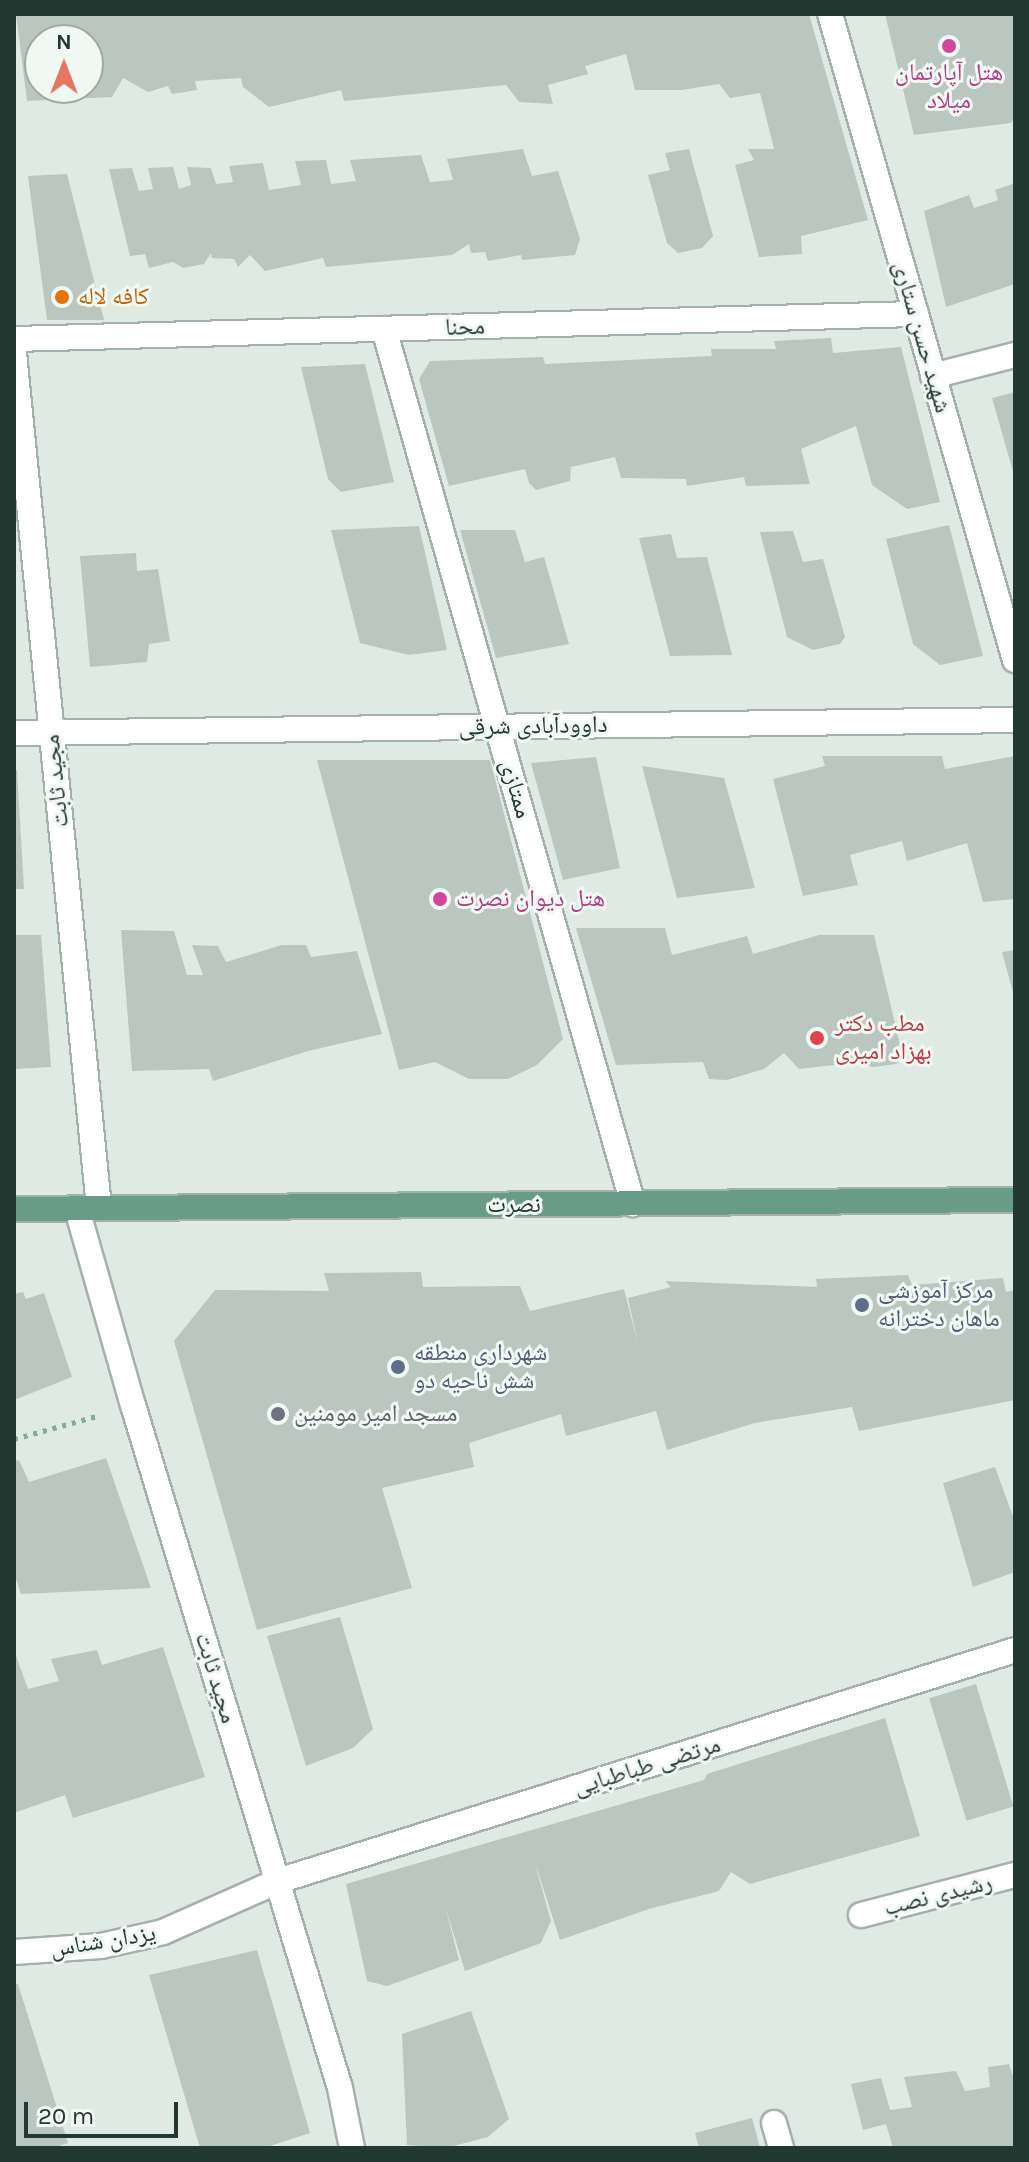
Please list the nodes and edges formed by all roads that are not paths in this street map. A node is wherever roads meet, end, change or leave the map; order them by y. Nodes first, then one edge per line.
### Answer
1 (830, 14) edge
2 (916, 314) junction
3 (384, 329) junction
4 (14, 339) edge
5 (14, 353) edge
6 (1015, 355) edge
7 (933, 376) junction
8 (1015, 660) edge
9 (1015, 720) edge
10 (498, 727) junction
11 (14, 733) edge
12 (52, 733) junction
13 (1015, 1200) edge
14 (633, 1204) junction
15 (88, 1208) junction
16 (14, 1209) edge
17 (1015, 1650) edge
18 (1015, 1875) edge
19 (278, 1881) junction
20 (861, 1915) dead end
21 (14, 1952) edge
22 (774, 2123) dead end
23 (352, 2148) edge
24 (781, 2148) edge

1 - 2 street, شهید حسن ستاری
2 - 3 street, محنا
2 - 7 street, شهید حسن ستاری
3 - 4 street, محنا
3 - 10 street, ممتازی
5 - 12 street, مجید ثابت
6 - 7 street
7 - 8 street, شهید حسن ستاری
9 - 10 street, داوودآبادی شرقی
10 - 12 street, داوودآبادی شرقی
10 - 14 street, ممتازی
11 - 12 street, داوودآبادی شرقی
12 - 15 street, مجید ثابت
13 - 14 main road, نصرت
14 - 15 main road, نصرت
15 - 16 main road, نصرت
15 - 19 street, مجید ثابت
17 - 19 street, مرتضی طباطبایی
18 - 20 street, رشیدی نصب
19 - 21 street, یزدان شناس
19 - 23 street, مجید ثابت
22 - 24 street

